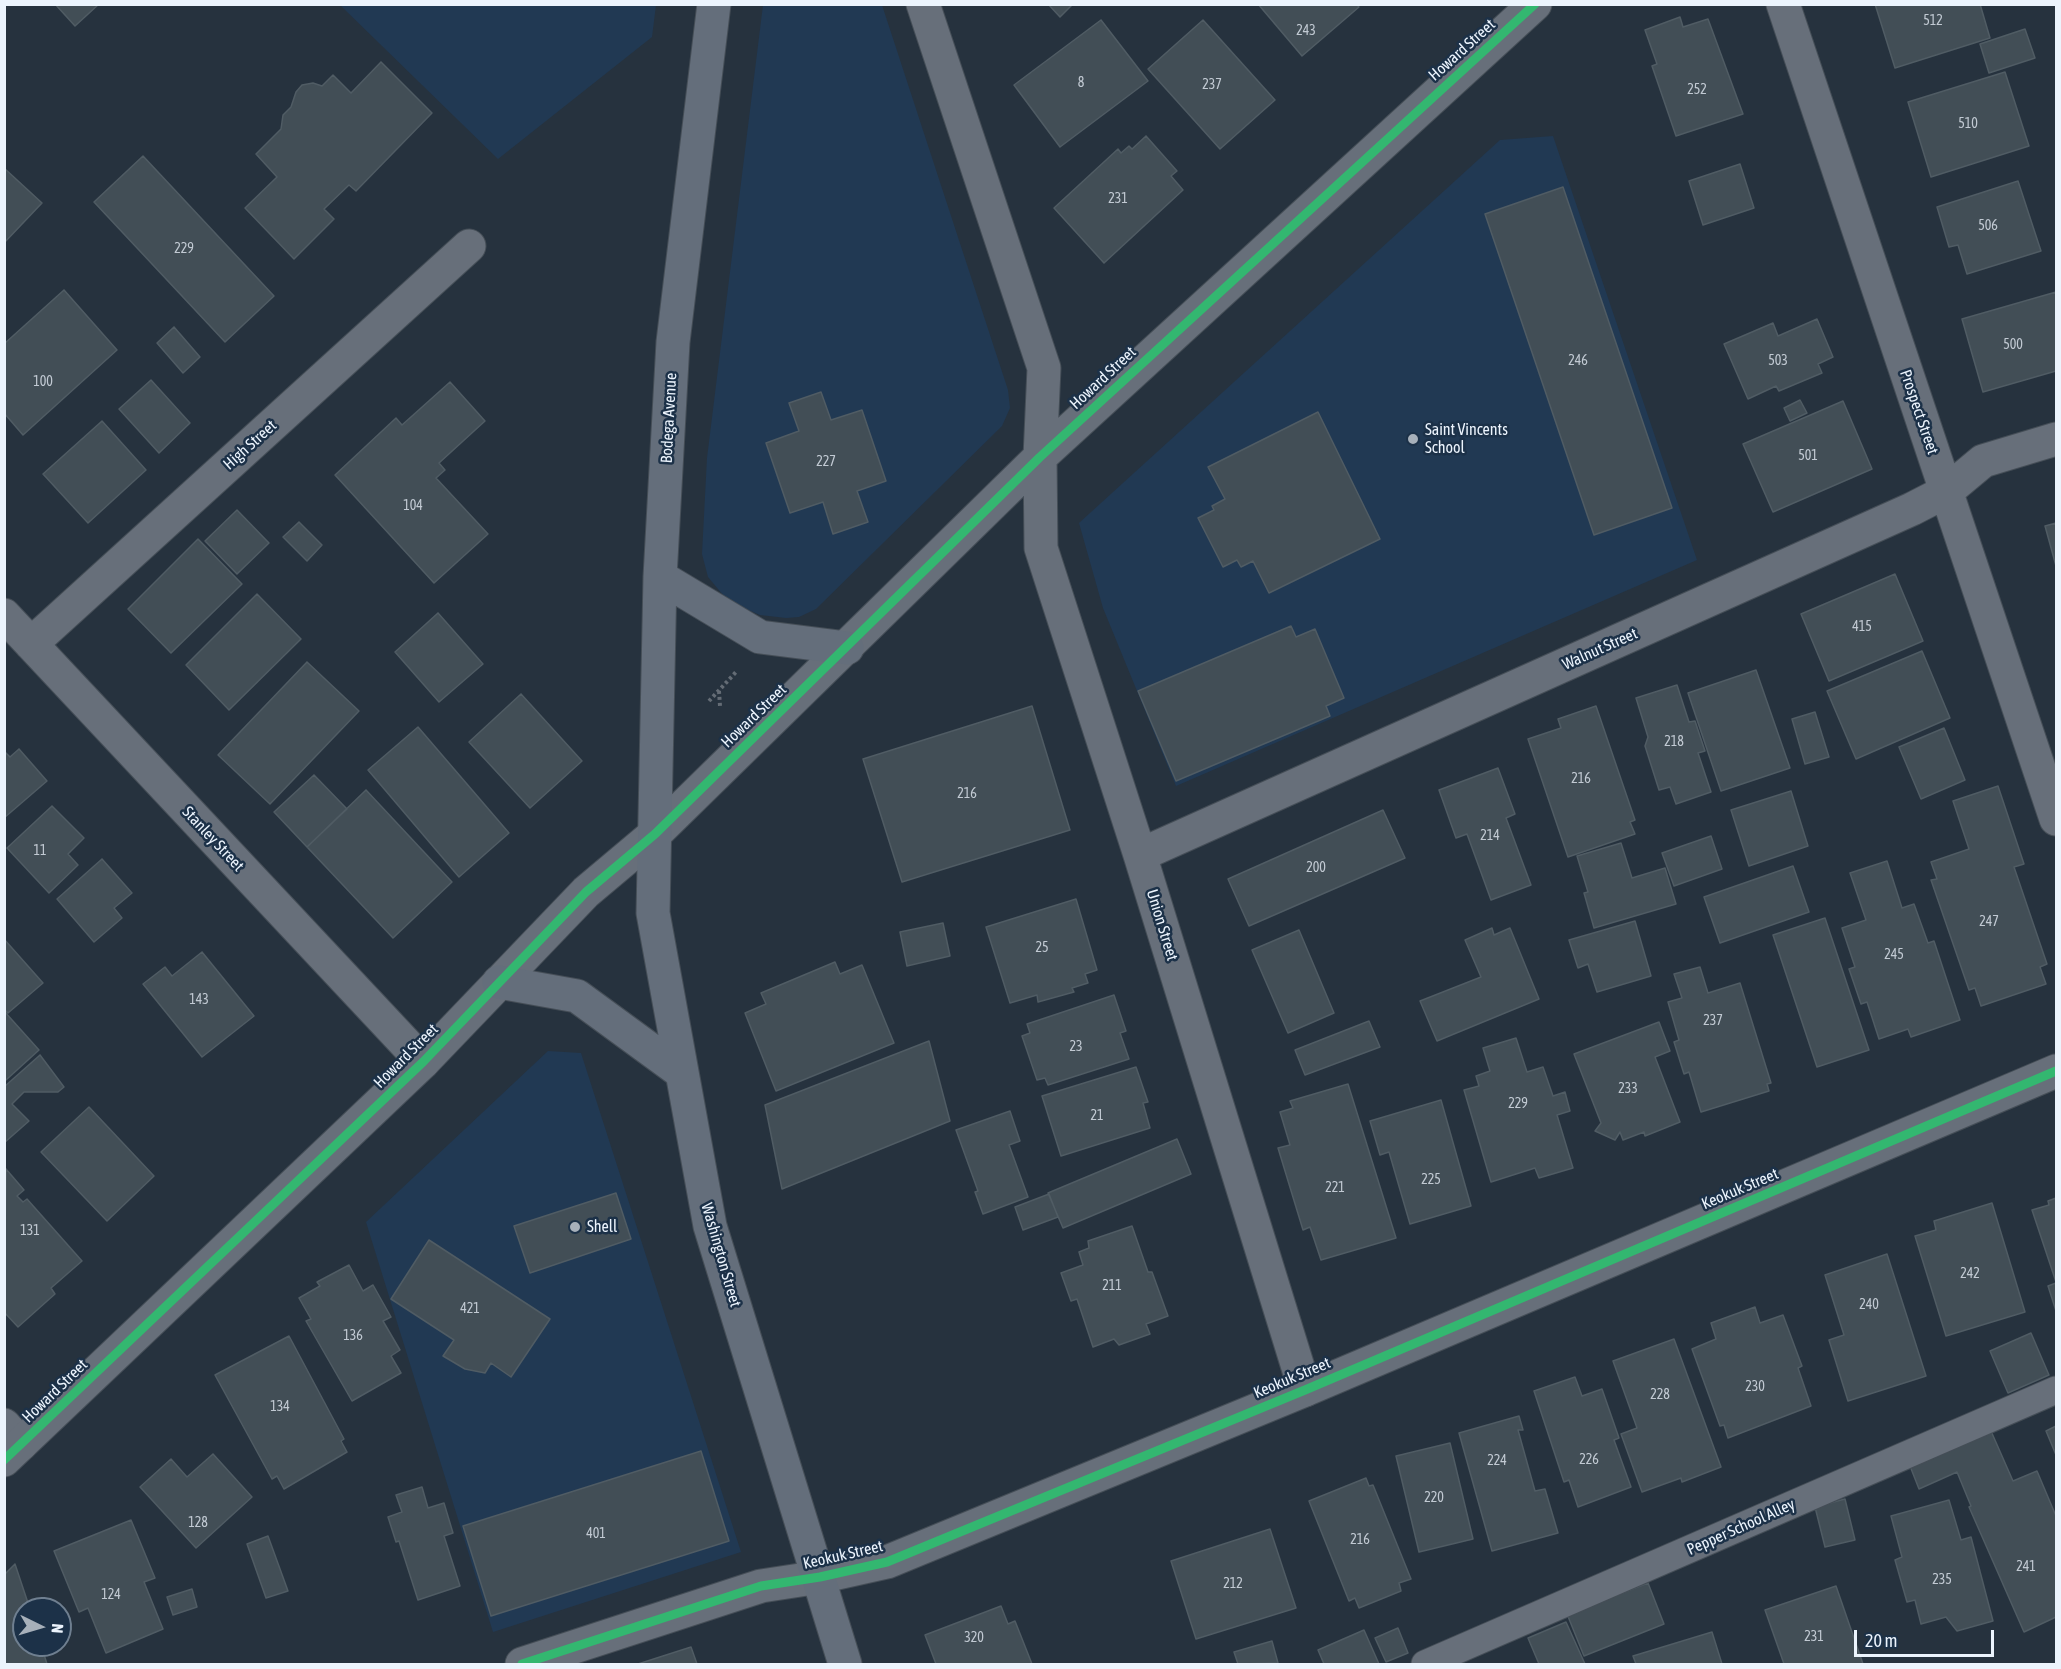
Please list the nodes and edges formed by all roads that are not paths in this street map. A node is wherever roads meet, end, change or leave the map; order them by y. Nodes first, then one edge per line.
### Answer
1 (714, 4) edge
2 (923, 4) edge
3 (1535, 4) edge
4 (1783, 4) edge
5 (469, 246) dead end
6 (2056, 439) edge
7 (1040, 457) junction
8 (1947, 491) junction
9 (660, 577) junction
10 (4, 615) edge
11 (31, 644) junction
12 (847, 648) junction
13 (2056, 819) edge
14 (654, 834) junction
15 (1140, 855) junction
16 (499, 982) junction
17 (423, 1062) junction
18 (2056, 1071) edge
19 (681, 1072) junction
20 (2056, 1389) edge
21 (1305, 1390) junction
22 (10, 1443) edge
23 (820, 1577) junction
24 (522, 1665) edge
25 (845, 1665) edge
26 (1425, 1665) edge

1 - 9 main road, Bodega Avenue
2 - 7 street
3 - 7 street, Howard Street
4 - 8 street, Prospect Street
5 - 11 street, High Street
6 - 8 street, Walnut Street
7 - 12 street, Howard Street
7 - 15 street, Union Street
8 - 13 street, Prospect Street
8 - 15 street, Walnut Street
9 - 12 main road
9 - 14 main road, Bodega Avenue
10 - 11 street, Stanley Street
11 - 17 street, Stanley Street
12 - 14 street, Howard Street
14 - 16 street, Howard Street
14 - 19 main road, Washington Street
15 - 21 street, Union Street
16 - 17 street, Howard Street
16 - 19 main road
17 - 22 street, Howard Street
18 - 21 street, Keokuk Street
19 - 23 main road, Washington Street
20 - 26 lane, Pepper School Alley
21 - 23 street, Keokuk Street
23 - 24 street, Keokuk Street
23 - 25 main road, Washington Street

